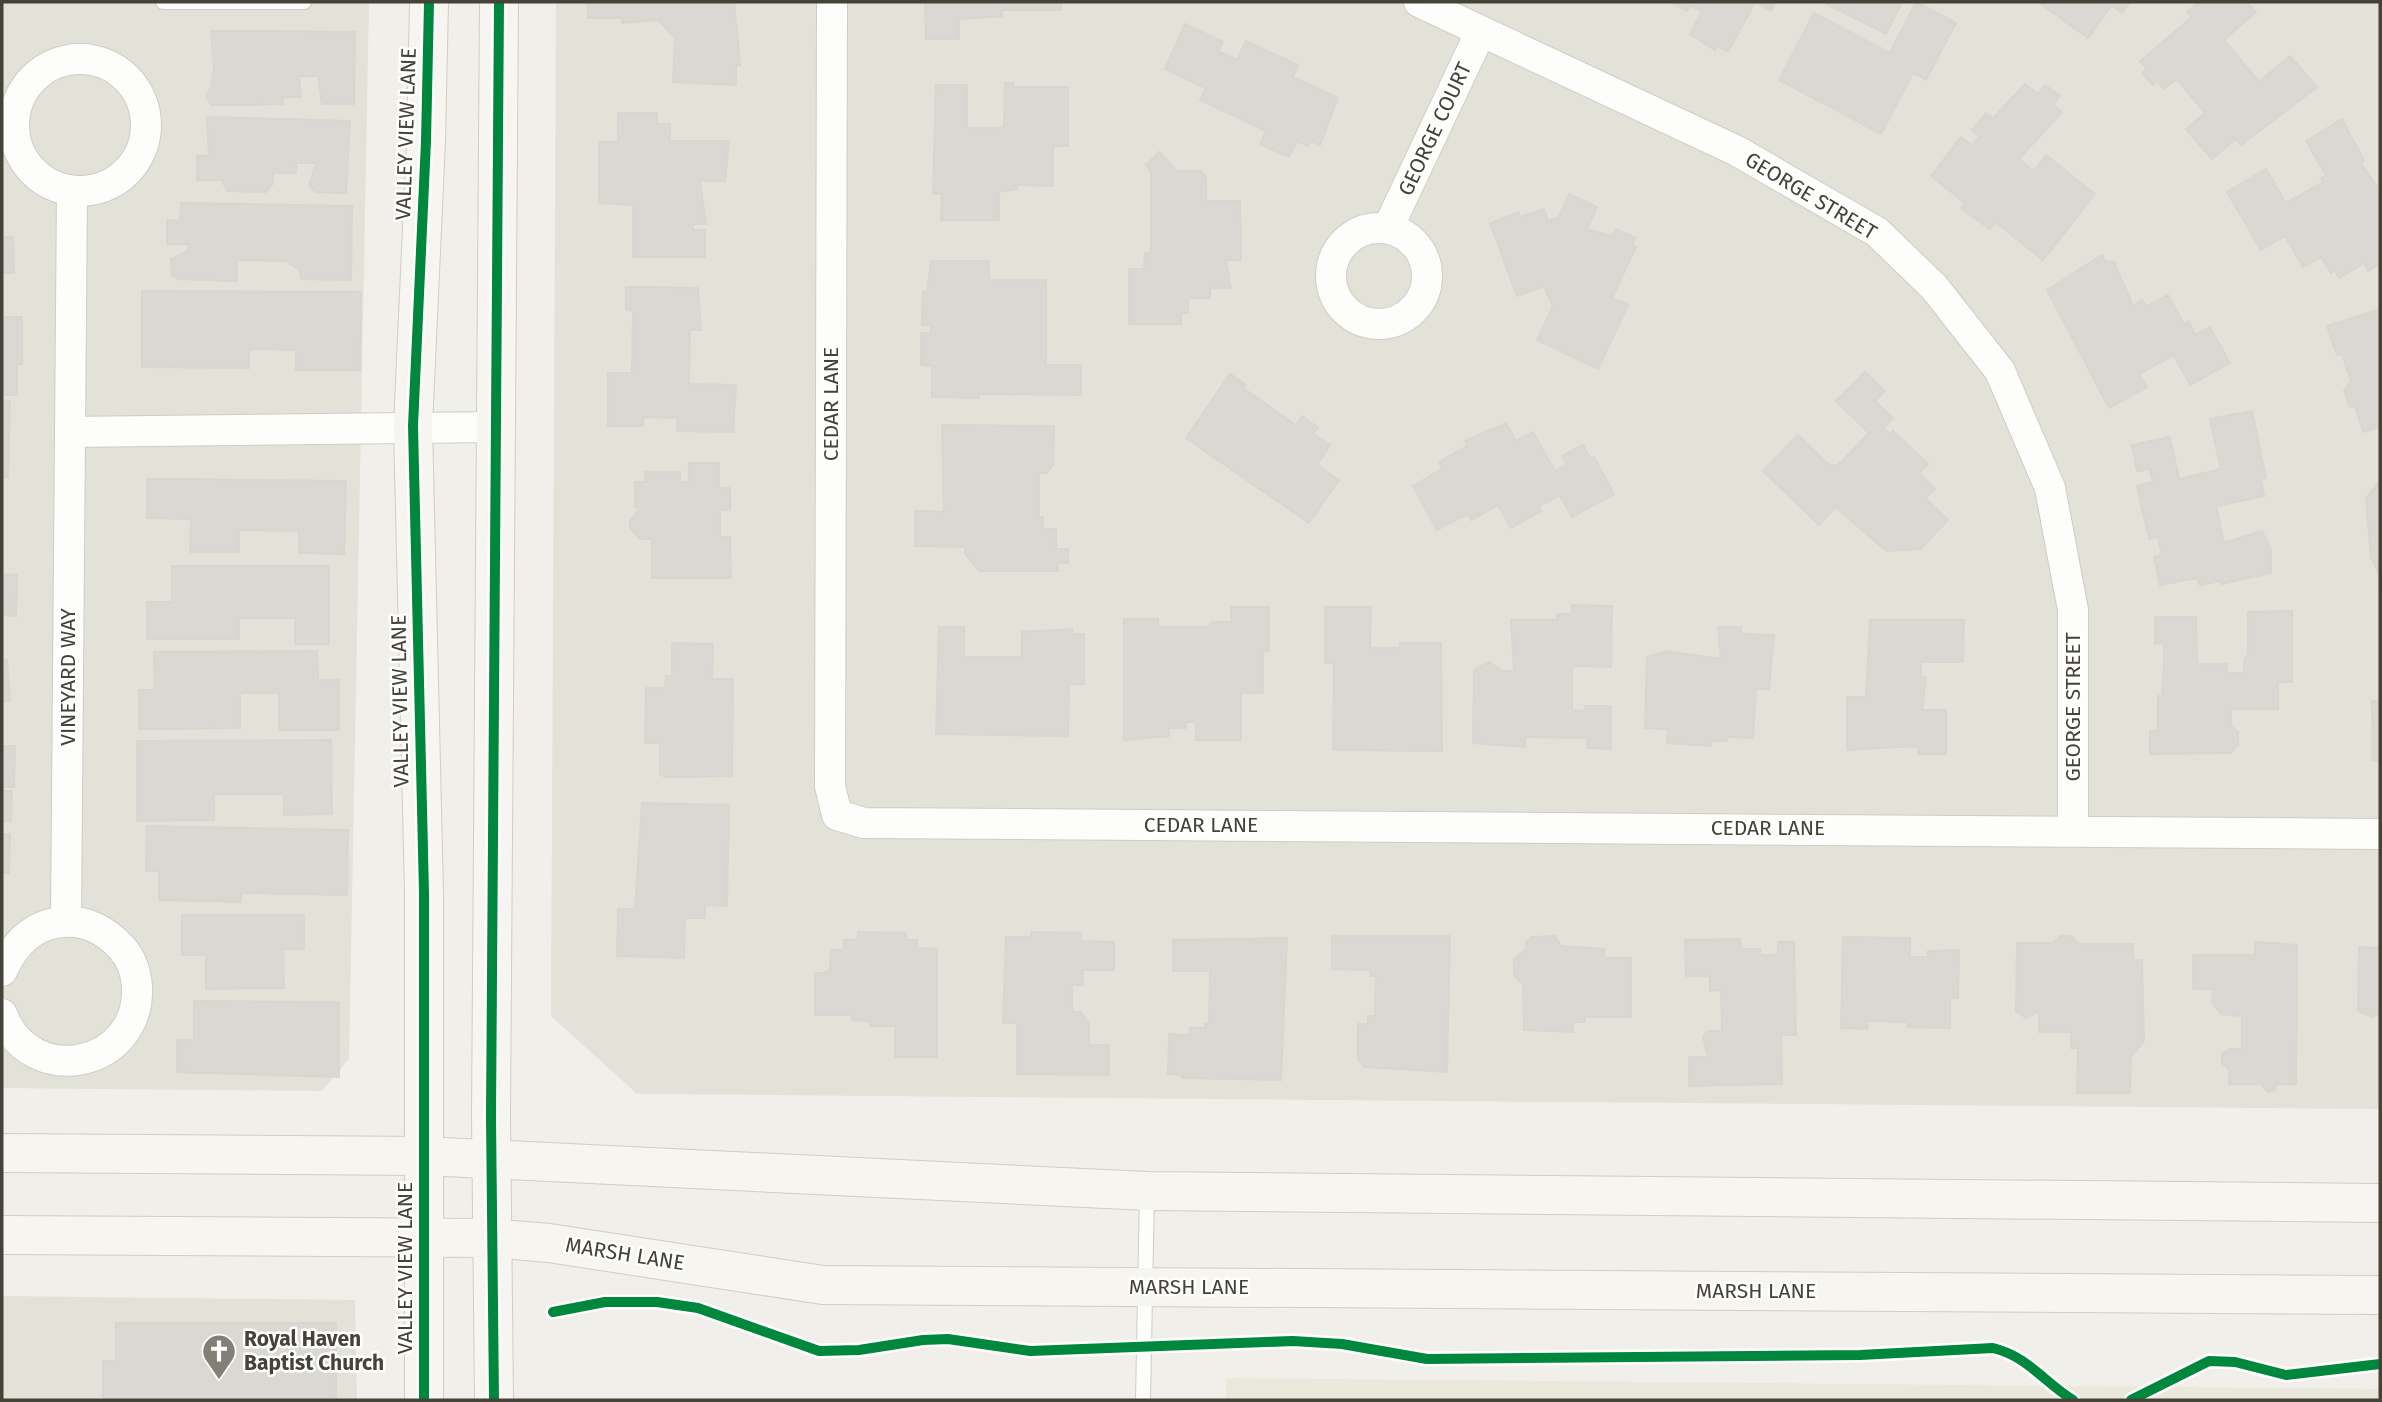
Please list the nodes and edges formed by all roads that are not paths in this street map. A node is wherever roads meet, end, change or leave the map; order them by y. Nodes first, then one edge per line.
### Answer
1 (163, 2) edge
2 (304, 2) edge
3 (429, 2) edge
4 (499, 2) edge
5 (832, 2) edge
6 (1419, 2) edge
7 (1481, 31) junction
8 (72, 191) junction
9 (1388, 228) dead end
10 (413, 426) junction
11 (496, 427) junction
12 (70, 432) junction
13 (2073, 830) junction
14 (2380, 834) edge
15 (66, 921) junction
16 (2, 971) edge
17 (2, 1014) edge
18 (2, 1153) edge
19 (424, 1156) junction
20 (491, 1159) junction
21 (1147, 1191) junction
22 (2380, 1203) edge
23 (2, 1235) edge
24 (424, 1238) junction
25 (491, 1238) junction
26 (1146, 1287) junction
27 (2380, 1295) edge
28 (424, 1400) edge
29 (494, 1400) edge
30 (1143, 1400) edge

1 - 2 lane
3 - 10 main road, VALLEY VIEW LANE
4 - 11 main road
5 - 13 street, CEDAR LANE
6 - 7 street, GEORGE STREET
7 - 9 street, GEORGE COURT
7 - 13 street, GEORGE STREET
8 - 8 street
8 - 12 street, VINEYARD WAY
10 - 11 street
10 - 12 street
10 - 19 main road, VALLEY VIEW LANE
11 - 20 main road
12 - 15 street, VINEYARD WAY
13 - 14 street, CEDAR LANE
15 - 16 street
15 - 17 street
18 - 19 main road
19 - 20 main road
19 - 24 main road, VALLEY VIEW LANE
20 - 21 main road
20 - 25 main road
21 - 22 main road
21 - 26 lane
23 - 24 main road, MARSH LANE
24 - 25 main road, MARSH LANE
24 - 28 main road, VALLEY VIEW LANE
25 - 26 main road, MARSH LANE
25 - 29 main road
26 - 27 main road, MARSH LANE
26 - 30 lane

